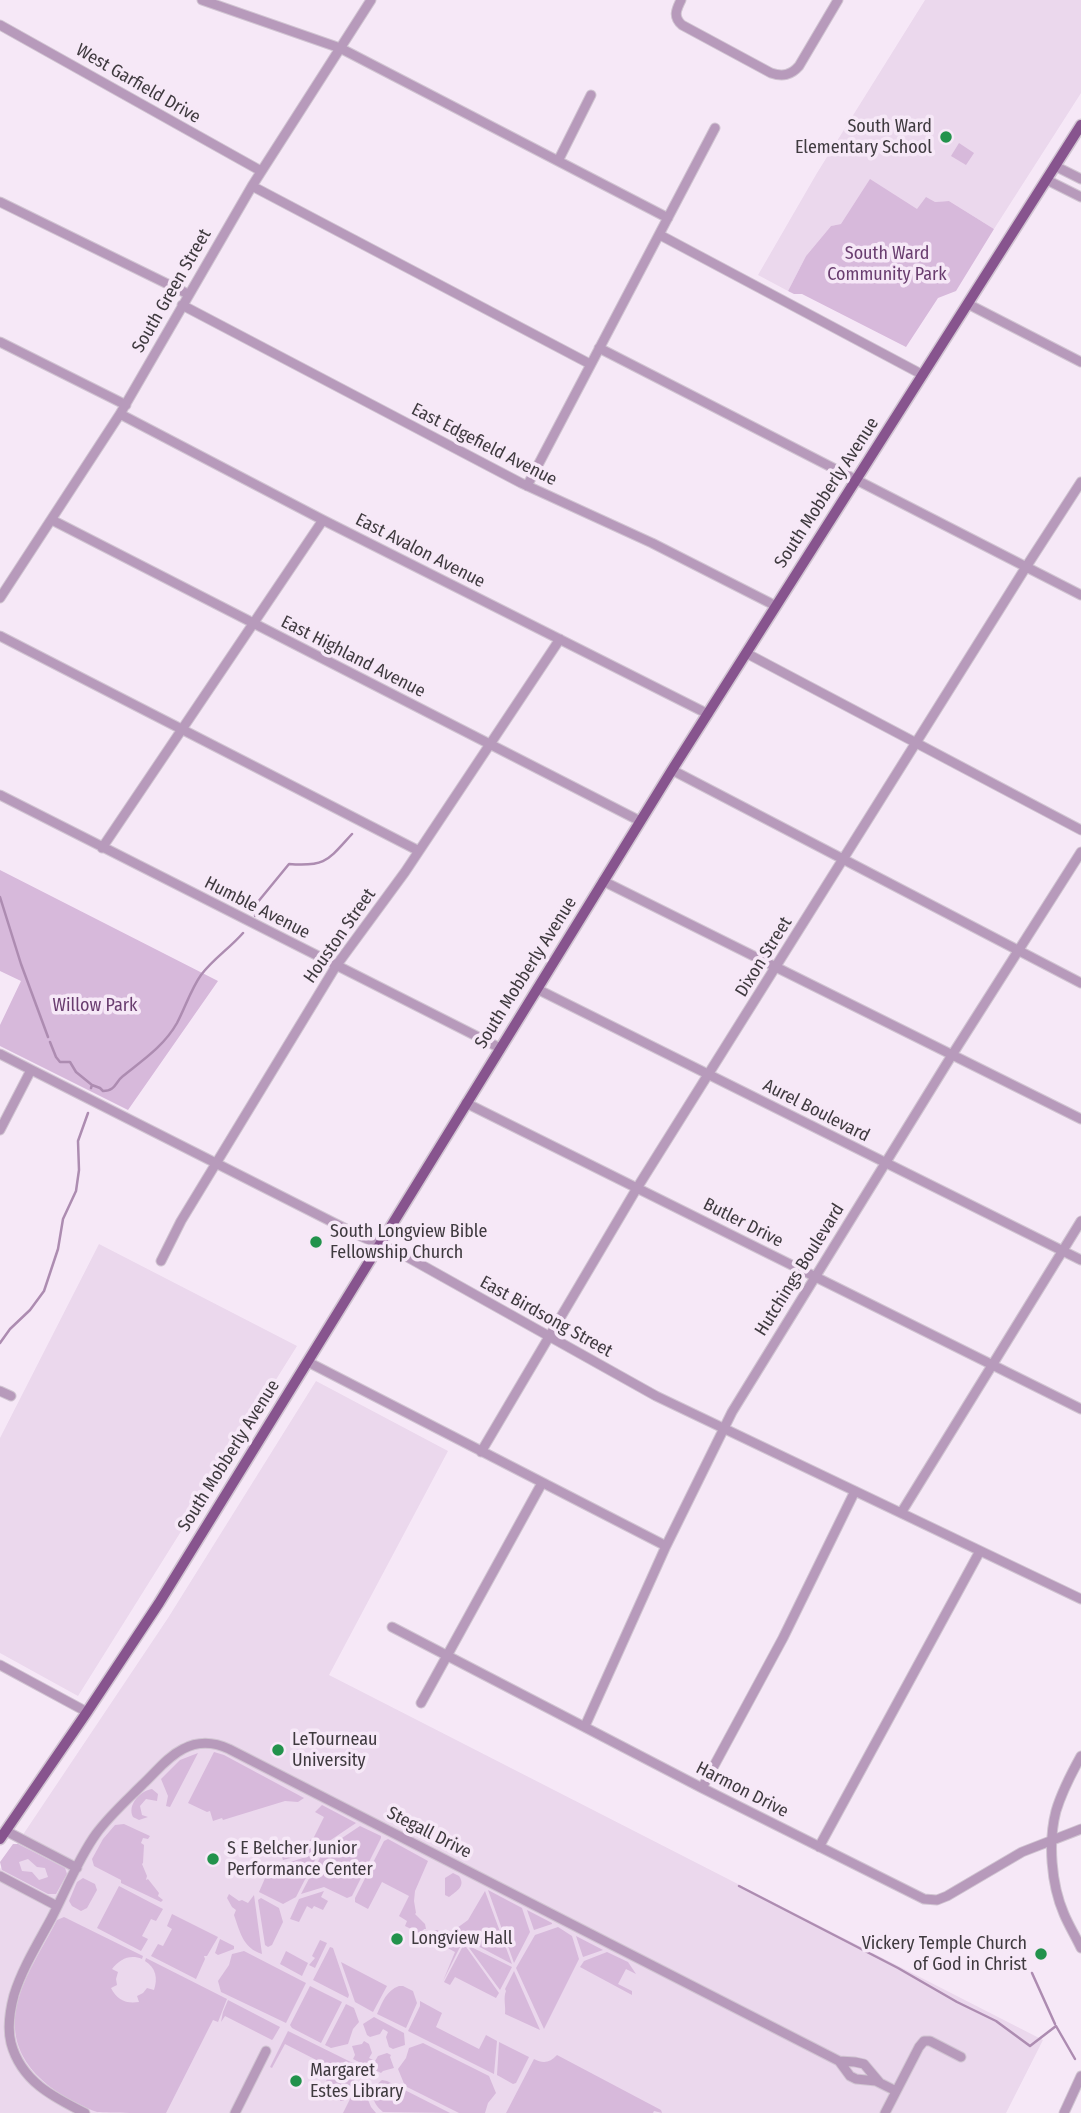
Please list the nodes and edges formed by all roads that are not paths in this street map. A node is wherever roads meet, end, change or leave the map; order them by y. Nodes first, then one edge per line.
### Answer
1 (202, 0) edge
2 (371, 0) edge
3 (681, 0) edge
4 (838, 0) edge
5 (0, 24) edge
6 (340, 48) junction
7 (592, 95) dead end
8 (1081, 125) edge
9 (715, 128) dead end
10 (558, 161) junction
11 (1055, 166) junction
12 (261, 171) junction
13 (1081, 179) edge
14 (1047, 180) junction
15 (252, 186) junction
16 (1081, 197) edge
17 (0, 202) edge
18 (668, 218) junction
19 (660, 235) junction
20 (188, 294) junction
21 (968, 304) junction
22 (182, 305) junction
23 (0, 342) edge
24 (599, 348) junction
25 (1081, 362) edge
26 (590, 364) junction
27 (923, 375) junction
28 (126, 405) junction
29 (120, 414) junction
30 (856, 479) junction
31 (1081, 482) edge
32 (527, 486) junction
33 (52, 520) junction
34 (323, 520) junction
35 (1026, 567) junction
36 (1081, 595) edge
37 (0, 598) edge
38 (776, 606) junction
39 (253, 624) junction
40 (0, 636) edge
41 (561, 639) junction
42 (746, 653) junction
43 (708, 714) junction
44 (181, 729) junction
45 (917, 742) junction
46 (490, 744) junction
47 (672, 770) junction
48 (0, 795) edge
49 (640, 821) junction
50 (1081, 830) edge
51 (102, 848) junction
52 (419, 850) junction
53 (1081, 852) edge
54 (843, 859) junction
55 (603, 880) junction
56 (1018, 950) junction
57 (336, 966) junction
58 (776, 967) junction
59 (1081, 983) edge
60 (537, 989) junction
61 (500, 1048) junction
62 (0, 1054) edge
63 (952, 1055) junction
64 (31, 1070) junction
65 (709, 1075) junction
66 (466, 1103) junction
67 (1081, 1119) edge
68 (0, 1130) edge
69 (217, 1163) junction
70 (885, 1163) junction
71 (637, 1188) junction
72 (1081, 1221) edge
73 (380, 1244) junction
74 (1062, 1251) junction
75 (1081, 1260) edge
76 (161, 1261) dead end
77 (815, 1277) junction
78 (549, 1337) junction
79 (308, 1363) junction
80 (991, 1364) junction
81 (0, 1391) edge
82 (10, 1396) dead end
83 (1081, 1409) edge
84 (723, 1429) junction
85 (481, 1452) junction
86 (542, 1483) junction
87 (855, 1491) junction
88 (901, 1513) junction
89 (666, 1546) junction
90 (980, 1551) junction
91 (1081, 1599) edge
92 (391, 1627) dead end
93 (446, 1656) junction
94 (0, 1665) edge
95 (421, 1703) dead end
96 (87, 1712) junction
97 (585, 1726) junction
98 (1081, 1756) edge
99 (702, 1788) junction
100 (1081, 1829) edge
101 (3, 1835) edge
102 (1052, 1840) junction
103 (819, 1847) junction
104 (77, 1868) junction
105 (0, 1876) edge
106 (57, 1906) junction
107 (1081, 1948) edge
108 (266, 2051) dead end
109 (961, 2057) dead end
110 (839, 2061) junction
111 (1081, 2076) edge
112 (880, 2083) junction
113 (896, 2091) junction
114 (1077, 2097) edge
115 (85, 2113) edge
116 (235, 2113) edge
117 (885, 2113) edge
118 (1064, 2113) edge

1 - 6 street
2 - 6 street, South Green Street
3 - 4 street
5 - 12 street, West Garfield Drive
6 - 10 street
6 - 12 street, South Green Street
7 - 10 street
8 - 11 main road, South Mobberly Avenue
9 - 18 street
10 - 18 street
11 - 13 street
11 - 14 main road, South Mobberly Avenue
12 - 15 street, South Green Street
14 - 16 street
14 - 21 main road, South Mobberly Avenue
15 - 20 street, South Green Street
15 - 26 street
17 - 20 street
18 - 19 street
19 - 24 street
19 - 27 street
20 - 22 street, South Green Street
21 - 25 street
21 - 27 main road, South Mobberly Avenue
22 - 28 street, South Green Street
22 - 32 street, East Edgefield Avenue
23 - 28 street
24 - 26 street
24 - 30 street
26 - 32 street
27 - 30 main road, South Mobberly Avenue
28 - 29 street, South Green Street
29 - 33 street, South Green Street
29 - 34 street, East Avalon Avenue
30 - 35 street
30 - 38 main road, South Mobberly Avenue
31 - 35 street, Dixon Street
32 - 38 street, East Edgefield Avenue
33 - 37 street, South Green Street
33 - 39 street, East Highland Avenue
34 - 39 street
34 - 41 street, East Avalon Avenue
35 - 36 street
35 - 45 street, Dixon Street
38 - 42 main road, South Mobberly Avenue
39 - 44 street
39 - 46 street, East Highland Avenue
40 - 44 street
41 - 43 street, East Avalon Avenue
41 - 46 street, Houston Street
42 - 43 main road, South Mobberly Avenue
42 - 45 street
43 - 47 main road, South Mobberly Avenue
44 - 51 street
44 - 52 street
45 - 50 street
45 - 54 street, Dixon Street
46 - 49 street, East Highland Avenue
46 - 52 street, Houston Street
47 - 49 main road, South Mobberly Avenue
47 - 54 street
48 - 51 street, Humble Avenue
49 - 55 main road, South Mobberly Avenue
51 - 57 street, Humble Avenue
52 - 57 street, Houston Street
53 - 56 street, Hutchings Boulevard
54 - 56 street
54 - 58 street, Dixon Street
55 - 58 street
55 - 60 main road, South Mobberly Avenue
56 - 59 street
56 - 63 street, Hutchings Boulevard
57 - 61 street, Humble Avenue
57 - 69 street, Houston Street
58 - 63 street
58 - 65 street, Dixon Street
60 - 61 main road, South Mobberly Avenue
60 - 65 street, Aurel Boulevard
61 - 66 main road, South Mobberly Avenue
62 - 64 street, East Birdsong Street
63 - 67 street
63 - 70 street, Hutchings Boulevard
64 - 68 street
64 - 69 street, East Birdsong Street
65 - 70 street, Aurel Boulevard
65 - 71 street, Dixon Street
66 - 71 street, Butler Drive
66 - 73 main road, South Mobberly Avenue
69 - 73 street, East Birdsong Street
69 - 76 street, Houston Street
70 - 74 street, Aurel Boulevard
70 - 77 street, Hutchings Boulevard
71 - 77 street, Butler Drive
71 - 78 street, Dixon Street
72 - 74 street
73 - 78 street, East Birdsong Street
73 - 79 main road, South Mobberly Avenue
74 - 75 street, Aurel Boulevard
74 - 80 street
77 - 80 street, Butler Drive
77 - 84 street, Hutchings Boulevard
78 - 84 street, East Birdsong Street
78 - 85 street, Dixon Street
79 - 85 street
79 - 96 main road, South Mobberly Avenue
80 - 83 street, Butler Drive
80 - 88 street
81 - 82 street
84 - 87 street, East Birdsong Street
84 - 89 street, Hutchings Boulevard
85 - 86 street
86 - 89 street
86 - 93 street
87 - 88 street, East Birdsong Street
87 - 99 street
88 - 90 street, East Birdsong Street
89 - 97 street, Hutchings Boulevard
90 - 91 street, East Birdsong Street
90 - 103 street
92 - 93 street, Harmon Drive
93 - 95 street
93 - 97 street, Harmon Drive
94 - 96 street
96 - 101 main road, South Mobberly Avenue
97 - 99 street, Harmon Drive
98 - 102 street
99 - 103 street, Harmon Drive
100 - 102 street, Harmon Drive
101 - 104 street
102 - 103 street, Harmon Drive
102 - 107 street
104 - 106 street, Stegall Drive
104 - 110 street, Stegall Drive
105 - 106 street
106 - 115 street, Stegall Drive
108 - 116 street
109 - 113 street
110 - 112 street, Stegall Drive
110 - 112 street, Stegall Drive
111 - 114 street
112 - 113 street, Stegall Drive
113 - 117 street
114 - 118 street

